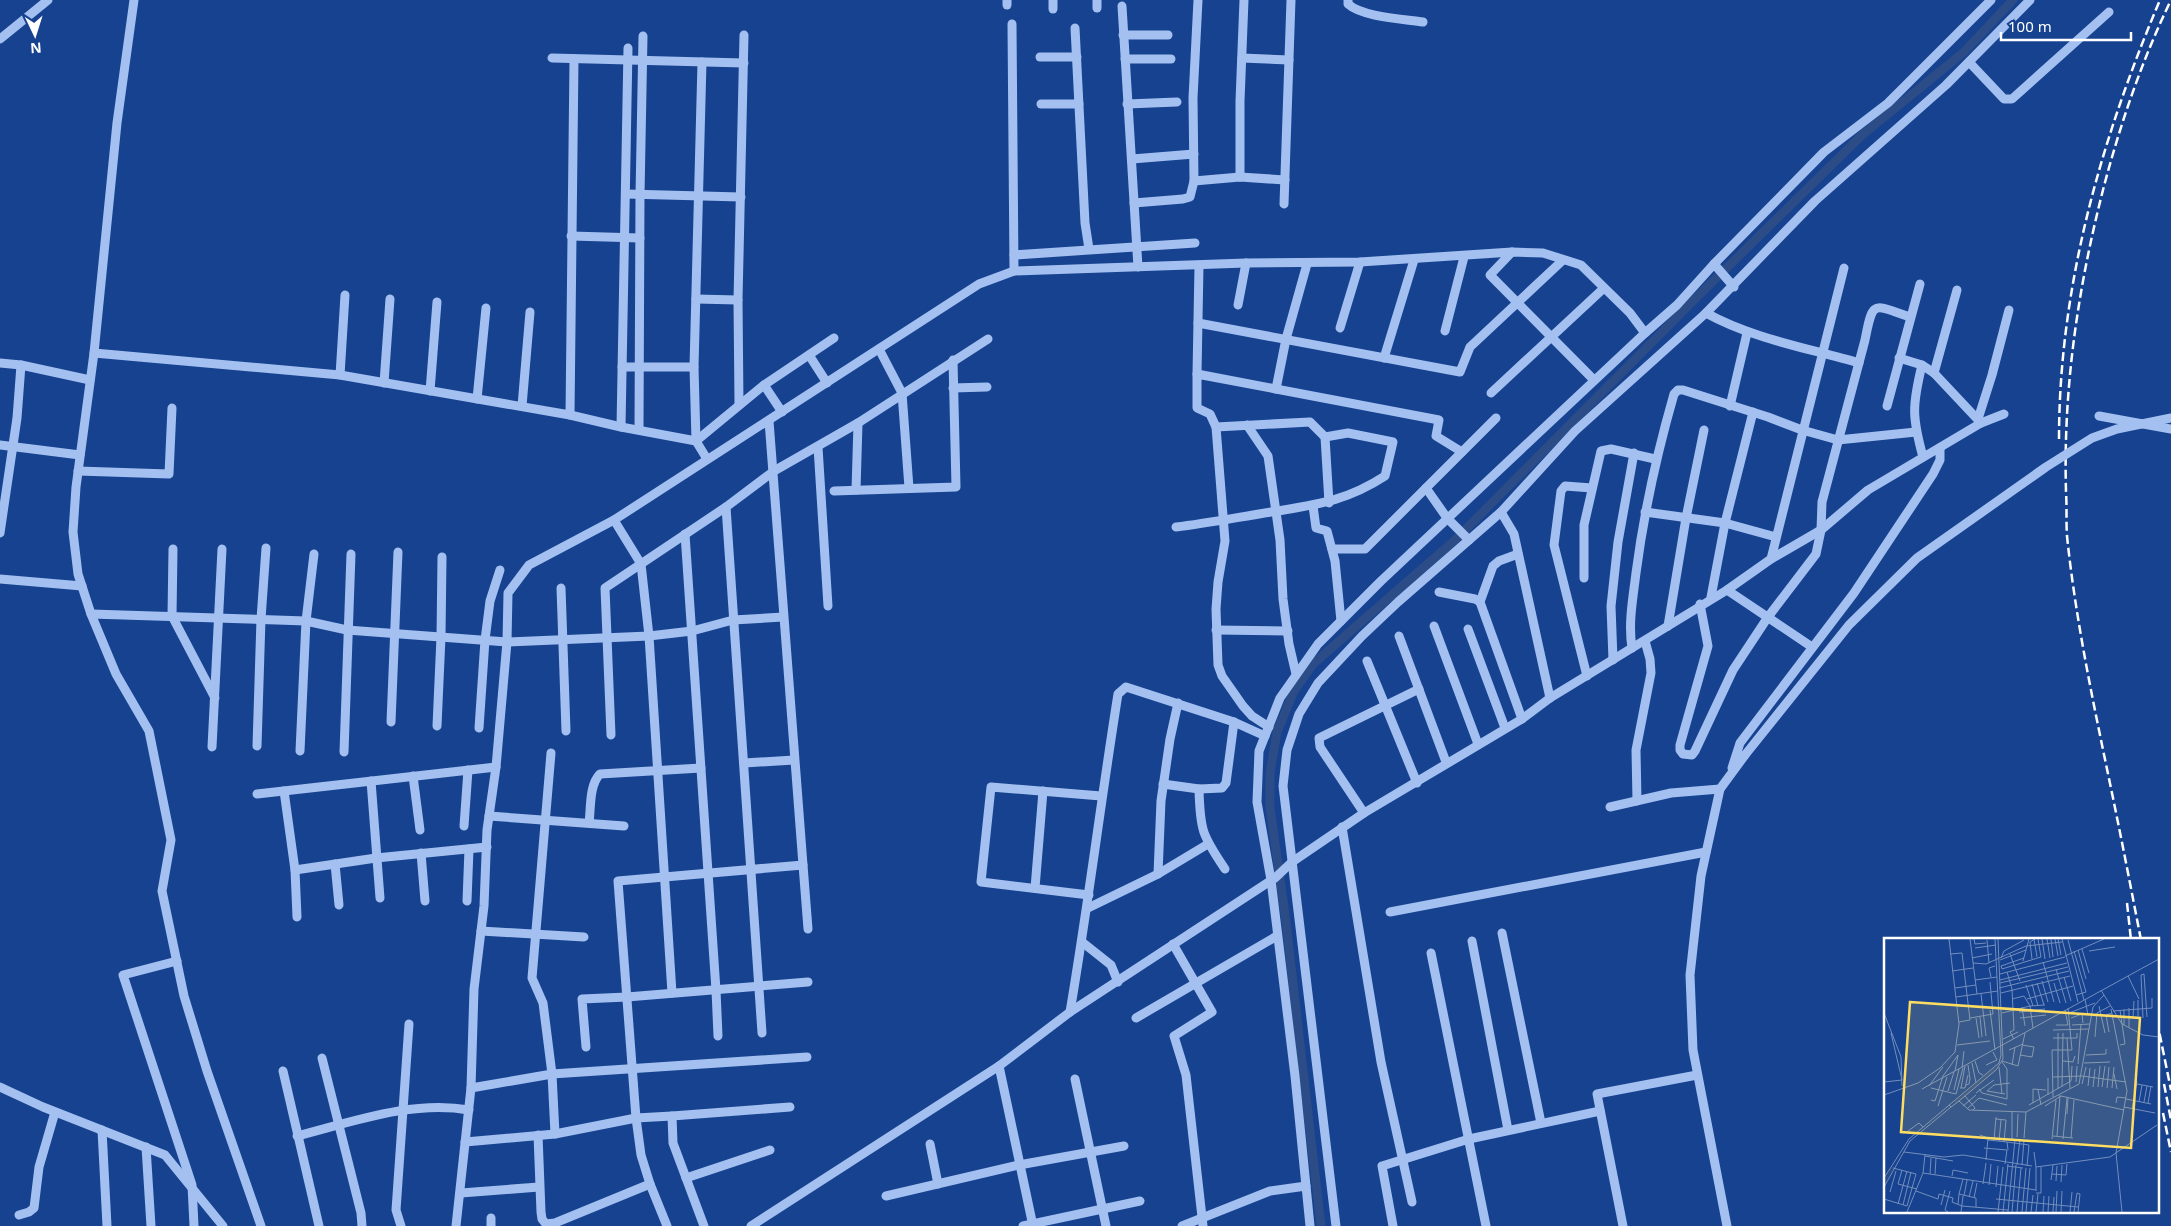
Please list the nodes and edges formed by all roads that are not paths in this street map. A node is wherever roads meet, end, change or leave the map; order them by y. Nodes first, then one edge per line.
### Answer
1 (48, 0) edge
2 (134, 0) edge
3 (1198, 0) edge
4 (1244, 0) edge
5 (1290, 0) edge
6 (1348, 0) edge
7 (1991, 0) edge
8 (2030, 0) edge
9 (1122, 6) dead end
10 (2109, 12) dead end
11 (1423, 22) dead end
12 (1012, 24) dead end
13 (1075, 28) dead end
14 (744, 35) dead end
15 (1168, 35) dead end
16 (643, 36) dead end
17 (1124, 36) junction
18 (0, 39) edge
19 (628, 48) dead end
20 (1040, 57) dead end
21 (1077, 57) junction
22 (552, 58) dead end
23 (1242, 58) junction
24 (574, 59) junction
25 (1125, 59) junction
26 (1171, 59) dead end
27 (1289, 60) junction
28 (629, 61) junction
29 (642, 61) junction
30 (702, 62) junction
31 (1969, 62) junction
32 (744, 63) junction
33 (1177, 102) dead end
34 (1041, 104) dead end
35 (1079, 104) junction
36 (1126, 104) junction
37 (1194, 154) junction
38 (1132, 159) junction
39 (1240, 177) junction
40 (1285, 180) junction
41 (1194, 181) junction
42 (626, 194) junction
43 (640, 195) junction
44 (698, 196) junction
45 (740, 197) junction
46 (1134, 203) junction
47 (1284, 204) dead end
48 (571, 236) junction
49 (625, 238) junction
50 (640, 238) junction
51 (1195, 243) dead end
52 (1089, 249) junction
53 (1512, 252) junction
54 (1137, 257) junction
55 (1464, 257) junction
56 (1414, 260) junction
57 (1563, 260) junction
58 (1360, 262) junction
59 (1014, 263) junction
60 (1246, 263) junction
61 (1306, 264) junction
62 (1200, 266) junction
63 (1717, 267) junction
64 (1844, 268) dead end
65 (1732, 284) junction
66 (1920, 284) dead end
67 (1604, 288) junction
68 (1957, 290) dead end
69 (346, 295) dead end
70 (390, 299) dead end
71 (696, 299) junction
72 (738, 300) junction
73 (437, 302) dead end
74 (1517, 302) junction
75 (1238, 305) dead end
76 (486, 308) dead end
77 (2009, 310) dead end
78 (530, 312) dead end
79 (1910, 317) junction
80 (1714, 318) junction
81 (1198, 322) junction
82 (1340, 328) dead end
83 (1445, 331) dead end
84 (1645, 333) junction
85 (1747, 333) junction
86 (1551, 336) junction
87 (834, 338) dead end
88 (988, 339) dead end
89 (1286, 339) junction
90 (879, 349) junction
91 (1822, 352) junction
92 (94, 353) junction
93 (809, 355) junction
94 (1384, 358) junction
95 (1899, 358) junction
96 (953, 360) junction
97 (0, 363) edge
98 (1859, 363) junction
99 (21, 365) junction
100 (1922, 366) junction
101 (622, 367) junction
102 (640, 367) junction
103 (694, 367) junction
104 (1934, 373) junction
105 (1198, 374) junction
106 (340, 375) junction
107 (823, 376) junction
108 (90, 380) junction
109 (1594, 380) junction
110 (384, 383) junction
111 (764, 385) junction
112 (987, 387) dead end
113 (953, 388) junction
114 (1276, 389) junction
115 (430, 391) junction
116 (902, 393) junction
117 (1491, 393) dead end
118 (477, 399) junction
119 (739, 405) junction
120 (522, 406) junction
121 (778, 406) junction
122 (1730, 406) junction
123 (1887, 406) dead end
124 (172, 408) dead end
125 (1753, 412) junction
126 (2004, 414) dead end
127 (570, 415) junction
128 (2099, 416) dead end
129 (1496, 418) dead end
130 (2171, 418) edge
131 (769, 421) junction
132 (1979, 421) junction
133 (858, 423) junction
134 (1247, 425) junction
135 (1216, 426) junction
136 (621, 427) junction
137 (639, 429) junction
138 (2171, 429) edge
139 (1704, 430) dead end
140 (1802, 430) junction
141 (1916, 432) junction
142 (1325, 437) junction
143 (1838, 440) junction
144 (0, 445) edge
145 (13, 446) junction
146 (818, 447) junction
147 (1940, 448) junction
148 (702, 451) junction
149 (1462, 452) junction
150 (1634, 453) junction
151 (80, 456) junction
152 (1923, 457) junction
153 (1655, 459) junction
154 (78, 471) junction
155 (774, 471) junction
156 (909, 488) junction
157 (1426, 488) junction
158 (1592, 488) junction
159 (834, 490) dead end
160 (856, 490) junction
161 (1329, 503) junction
162 (1313, 506) junction
163 (726, 507) junction
164 (1277, 511) junction
165 (1501, 512) junction
166 (1645, 512) junction
167 (1448, 518) junction
168 (1686, 518) junction
169 (614, 520) junction
170 (1224, 521) junction
171 (1725, 523) junction
172 (1176, 527) dead end
173 (1821, 530) junction
174 (0, 533) edge
175 (685, 534) junction
176 (1464, 535) junction
177 (1776, 536) junction
178 (266, 548) dead end
179 (173, 549) dead end
180 (222, 549) dead end
181 (1332, 550) junction
182 (398, 552) dead end
183 (314, 554) dead end
184 (351, 554) dead end
185 (1518, 554) junction
186 (442, 557) dead end
187 (1771, 559) junction
188 (642, 564) junction
189 (500, 570) dead end
190 (1584, 578) dead end
191 (0, 579) edge
192 (82, 586) junction
193 (561, 588) dead end
194 (1727, 590) junction
195 (1439, 592) dead end
196 (1712, 597) junction
197 (1480, 602) junction
198 (1700, 604) junction
199 (828, 606) dead end
200 (91, 614) junction
201 (172, 616) junction
202 (783, 617) junction
203 (1768, 617) junction
204 (220, 618) junction
205 (261, 619) junction
206 (734, 620) junction
207 (306, 621) junction
208 (1341, 621) junction
209 (1434, 626) dead end
210 (1668, 626) junction
211 (1468, 629) dead end
212 (347, 630) junction
213 (1216, 630) junction
214 (692, 631) junction
215 (1288, 631) junction
216 (394, 633) junction
217 (649, 636) junction
218 (1399, 636) dead end
219 (441, 638) junction
220 (606, 639) junction
221 (562, 640) junction
222 (496, 641) junction
223 (1645, 641) junction
224 (1812, 647) junction
225 (1632, 648) junction
226 (1613, 660) junction
227 (1367, 661) dead end
228 (1296, 674) junction
229 (1587, 676) junction
230 (1419, 689) junction
231 (215, 698) junction
232 (1550, 698) junction
233 (1178, 703) junction
234 (1384, 705) junction
235 (1522, 718) junction
236 (391, 722) dead end
237 (1234, 722) junction
238 (437, 726) dead end
239 (479, 728) dead end
240 (1505, 728) junction
241 (566, 731) dead end
242 (1267, 731) junction
243 (610, 735) dead end
244 (1478, 744) junction
245 (257, 746) dead end
246 (212, 747) dead end
247 (300, 751) dead end
248 (344, 752) dead end
249 (551, 753) dead end
250 (794, 760) junction
251 (1446, 762) junction
252 (744, 764) junction
253 (490, 768) junction
254 (701, 768) junction
255 (468, 770) junction
256 (657, 770) junction
257 (1731, 773) junction
258 (413, 776) junction
259 (371, 781) junction
260 (1417, 782) junction
261 (1163, 784) junction
262 (1199, 789) junction
263 (1720, 789) junction
264 (284, 791) junction
265 (1042, 791) junction
266 (258, 794) dead end
267 (1102, 796) junction
268 (1637, 801) junction
269 (1610, 807) dead end
270 (1364, 813) junction
271 (489, 816) junction
272 (544, 820) junction
273 (589, 823) junction
274 (464, 826) dead end
275 (624, 826) dead end
276 (1342, 827) junction
277 (420, 830) dead end
278 (1208, 844) junction
279 (478, 848) junction
280 (1706, 852) junction
281 (421, 853) junction
282 (376, 858) junction
283 (336, 864) junction
284 (802, 865) junction
285 (1290, 865) junction
286 (752, 869) junction
287 (1225, 869) dead end
288 (295, 870) junction
289 (708, 873) junction
290 (1158, 874) junction
291 (664, 877) junction
292 (1273, 879) junction
293 (1036, 888) junction
294 (1089, 895) junction
295 (380, 898) dead end
296 (425, 901) dead end
297 (467, 901) dead end
298 (339, 905) dead end
299 (1088, 908) junction
300 (1390, 912) dead end
301 (297, 917) dead end
302 (808, 929) dead end
303 (481, 931) junction
304 (1502, 934) dead end
305 (534, 935) junction
306 (1277, 936) junction
307 (584, 937) dead end
308 (1472, 941) dead end
309 (1082, 942) junction
310 (1173, 944) junction
311 (1432, 953) dead end
312 (177, 961) junction
313 (1116, 978) junction
314 (808, 982) dead end
315 (1194, 983) junction
316 (760, 986) junction
317 (716, 990) junction
318 (672, 993) junction
319 (627, 997) junction
320 (1070, 1012) junction
321 (1136, 1018) dead end
322 (410, 1024) dead end
323 (762, 1033) dead end
324 (718, 1036) dead end
325 (586, 1047) dead end
326 (807, 1057) dead end
327 (322, 1058) dead end
328 (999, 1066) junction
329 (632, 1070) junction
330 (283, 1071) dead end
331 (552, 1074) junction
332 (1697, 1075) junction
333 (1076, 1079) dead end
334 (0, 1087) edge
335 (471, 1088) junction
336 (790, 1107) dead end
337 (463, 1109) junction
338 (404, 1110) junction
339 (1600, 1111) junction
340 (54, 1112) junction
341 (672, 1116) junction
342 (636, 1118) junction
343 (1541, 1123) junction
344 (340, 1125) junction
345 (102, 1130) junction
346 (1508, 1130) junction
347 (555, 1134) junction
348 (538, 1135) junction
349 (297, 1136) junction
350 (1469, 1139) junction
351 (466, 1142) junction
352 (930, 1144) dead end
353 (1124, 1146) dead end
354 (146, 1147) junction
355 (770, 1150) dead end
356 (1090, 1152) junction
357 (1403, 1161) junction
358 (1019, 1165) junction
359 (686, 1178) junction
360 (650, 1184) junction
361 (938, 1184) junction
362 (192, 1186) junction
363 (1306, 1186) junction
364 (539, 1187) junction
365 (461, 1193) junction
366 (886, 1196) dead end
367 (1140, 1201) dead end
368 (1412, 1202) dead end
369 (1103, 1209) junction
370 (19, 1214) dead end
371 (1202, 1222) edge
372 (1029, 1225) edge
373 (107, 1226) edge
374 (151, 1226) edge
375 (194, 1226) edge
376 (223, 1226) edge
377 (261, 1226) edge
378 (319, 1226) edge
379 (362, 1226) edge
380 (401, 1226) edge
381 (456, 1226) edge
382 (668, 1226) edge
383 (704, 1226) edge
384 (752, 1226) edge
385 (1106, 1226) edge
386 (1182, 1226) edge
387 (1310, 1226) edge
388 (1336, 1226) edge
389 (1393, 1226) edge
390 (1486, 1226) edge
391 (1623, 1226) edge
392 (1728, 1226) edge

1 - 18 street
2 - 92 street
3 - 37 street
4 - 23 street
5 - 27 street
6 - 11 street
7 - 63 street
8 - 31 street
9 - 17 street
10 - 31 street
12 - 59 street
13 - 21 street
14 - 32 street
15 - 17 street
16 - 29 street
17 - 25 street
19 - 28 street
20 - 21 street
21 - 35 street
22 - 24 street
23 - 27 street
23 - 39 street
24 - 28 street
24 - 48 street
25 - 26 street
25 - 36 street
27 - 40 street
28 - 29 street
28 - 42 street
29 - 30 street
29 - 43 street
30 - 32 street
30 - 44 street
31 - 65 street
32 - 45 street
33 - 36 street
34 - 35 street
35 - 52 street
36 - 38 street
37 - 38 street
37 - 41 street
38 - 46 street
39 - 40 street
39 - 41 street
40 - 47 street
41 - 46 street
42 - 43 street
42 - 49 street
43 - 44 street
43 - 50 street
44 - 45 street
44 - 71 street
45 - 72 street
46 - 54 street
48 - 49 street
48 - 127 street
49 - 50 street
49 - 101 street
50 - 102 street
51 - 54 street
52 - 54 street
52 - 59 street
53 - 55 street
53 - 57 street
53 - 74 street
54 - 59 street
54 - 62 street
55 - 56 street
55 - 83 street
56 - 58 street
56 - 94 street
57 - 67 street
57 - 74 street
58 - 61 street
58 - 82 street
59 - 90 street
60 - 61 street
60 - 62 street
60 - 75 street
61 - 89 street
62 - 81 street
63 - 65 street
63 - 84 street
64 - 91 street
65 - 80 street
66 - 79 street
67 - 84 street
67 - 86 street
68 - 104 street
69 - 106 street
70 - 110 street
71 - 72 street
71 - 103 street
72 - 119 street
73 - 115 street
74 - 86 street
74 - 94 street
76 - 118 street
77 - 132 street
78 - 120 street
79 - 95 street
79 - 98 street
80 - 85 street
80 - 165 street
81 - 89 street
81 - 105 street
84 - 109 street
85 - 91 street
85 - 122 street
86 - 109 street
86 - 117 street
87 - 93 street
88 - 96 street
89 - 94 street
89 - 114 street
90 - 107 street
90 - 116 street
91 - 98 street
91 - 140 street
92 - 106 street
92 - 108 street
93 - 107 street
93 - 111 street
95 - 100 street
95 - 123 street
96 - 113 street
96 - 116 street
97 - 99 street
98 - 143 street
99 - 108 street
99 - 145 street
100 - 104 street
100 - 141 street
101 - 102 street
101 - 136 street
102 - 103 street
102 - 137 street
103 - 148 street
104 - 132 street
105 - 114 street
105 - 135 street
106 - 110 street
107 - 121 street
108 - 151 street
109 - 167 street
110 - 115 street
111 - 119 street
111 - 121 street
112 - 113 street
113 - 156 street
114 - 149 street
115 - 118 street
116 - 133 street
116 - 156 street
118 - 120 street
119 - 148 street
120 - 127 street
121 - 131 street
122 - 125 street
122 - 153 street
124 - 154 street
125 - 140 street
125 - 171 street
126 - 132 street
127 - 136 street
128 - 138 street
129 - 149 street
130 - 257 street, bridge
131 - 148 street
131 - 155 street
132 - 147 street
133 - 146 street
133 - 160 street
134 - 135 street
134 - 142 street
134 - 164 street
135 - 170 street
136 - 137 street
137 - 148 street
139 - 168 street
140 - 143 street
140 - 177 street
141 - 143 street
141 - 152 street
142 - 161 street
142 - 161 street
143 - 173 street
144 - 145 street
145 - 151 street
145 - 174 street
146 - 155 street
146 - 199 street
147 - 152 street
147 - 224 street
148 - 169 street
149 - 157 street
150 - 153 street
150 - 158 street
150 - 226 street
151 - 154 street
152 - 173 street
153 - 166 street
154 - 192 street
155 - 163 street
155 - 202 street
156 - 160 street
157 - 167 street
157 - 181 street
158 - 190 street
158 - 229 street
159 - 160 street
161 - 162 street
162 - 164 street
162 - 181 street
163 - 175 street
163 - 206 street
164 - 170 street
164 - 215 street
165 - 176 street
165 - 185 street
166 - 168 street
166 - 225 street
167 - 176 street
167 - 208 street
168 - 171 street
168 - 210 street
169 - 188 street
169 - 222 street
170 - 172 street
170 - 213 street
171 - 177 street
171 - 196 street
173 - 187 street
173 - 203 street
175 - 188 street
175 - 214 street
176 - 285 street
177 - 187 street
178 - 205 street
179 - 201 street
180 - 204 street
181 - 208 street
182 - 216 street
183 - 207 street
184 - 212 street
185 - 197 street
185 - 232 street
186 - 219 street
187 - 194 street
188 - 217 street
188 - 220 street
189 - 222 street
191 - 192 street
192 - 200 street
193 - 221 street
194 - 196 street
194 - 203 street
195 - 197 street
196 - 198 street
197 - 235 street
198 - 203 street
198 - 210 street
200 - 201 street
200 - 312 street
201 - 204 street
201 - 231 street
202 - 206 street
202 - 250 street
203 - 224 street
204 - 205 street
204 - 231 street
205 - 207 street
205 - 245 street
206 - 214 street
206 - 252 street
207 - 212 street
207 - 247 street
208 - 228 street
209 - 244 street
210 - 223 street
211 - 240 street
212 - 216 street
212 - 248 street
213 - 215 street
213 - 242 street
214 - 217 street
214 - 254 street
215 - 228 street
216 - 219 street
216 - 236 street
217 - 220 street
217 - 256 street
218 - 230 street
219 - 222 street
219 - 238 street
220 - 221 street
220 - 243 street
221 - 222 street
221 - 241 street
222 - 239 street
222 - 253 street
223 - 225 street
223 - 268 street
224 - 257 street
225 - 226 street
226 - 229 street
227 - 234 street
228 - 242 street
229 - 232 street
230 - 234 street
230 - 251 street
231 - 246 street
232 - 235 street
233 - 237 street
233 - 261 street
233 - 267 street
234 - 260 street
234 - 270 street
235 - 240 street
237 - 242 street
237 - 262 street
240 - 244 street
242 - 292 street
244 - 251 street
249 - 272 street
250 - 252 street
250 - 284 street
251 - 260 street
252 - 286 street
253 - 255 street
253 - 271 street
254 - 256 street
254 - 289 street
255 - 258 street
255 - 274 street
256 - 273 street
256 - 291 street
257 - 263 street
258 - 259 street
258 - 277 street
259 - 264 street
259 - 282 street
260 - 270 street
261 - 262 street
261 - 290 street
262 - 278 street
263 - 268 street
263 - 280 street
264 - 266 street
264 - 288 street
265 - 267 street
265 - 293 street
265 - 293 street
267 - 294 street
268 - 269 street
270 - 276 street
271 - 272 street
271 - 279 street
272 - 273 street
272 - 305 street
273 - 275 street
276 - 285 street
276 - 357 street
278 - 287 street
278 - 290 street
279 - 281 street
279 - 297 street
279 - 303 street
280 - 300 street
280 - 332 street
281 - 282 street
281 - 296 street
282 - 283 street
282 - 295 street
283 - 288 street
283 - 298 street
284 - 286 street
284 - 302 street
285 - 292 street
285 - 388 street
286 - 289 street
286 - 316 street
288 - 301 street
289 - 291 street
289 - 317 street
290 - 299 street
291 - 318 street
291 - 319 street
292 - 306 street
292 - 310 street
293 - 294 street
294 - 299 street
299 - 309 street
303 - 305 street
303 - 335 street
304 - 343 street
305 - 307 street
305 - 331 street
306 - 315 street
306 - 363 street
308 - 346 street
309 - 313 street
309 - 320 street
310 - 313 street
310 - 315 street
311 - 350 street
312 - 362 street
312 - 377 street
313 - 320 street
314 - 316 street
315 - 321 street
315 - 371 street
316 - 317 street
316 - 323 street
317 - 318 street
317 - 324 street
318 - 319 street
319 - 325 street
319 - 329 street
320 - 328 street
322 - 338 street
326 - 329 street
327 - 344 street
328 - 358 street
328 - 384 street
329 - 331 street
329 - 342 street
330 - 349 street
331 - 335 street
331 - 347 street
332 - 339 street
332 - 392 street
333 - 356 street
334 - 340 street
335 - 337 street
336 - 341 street
337 - 338 street
337 - 351 street
338 - 344 street
338 - 380 street
339 - 343 street
339 - 391 street
340 - 345 street
340 - 370 street
341 - 342 street
341 - 359 street
342 - 347 street
342 - 360 street
343 - 346 street
344 - 349 street
344 - 379 street
345 - 354 street
345 - 373 street
346 - 350 street
347 - 348 street
348 - 351 street
348 - 364 street
349 - 378 street
350 - 357 street
350 - 390 street
351 - 365 street
352 - 361 street
353 - 356 street
354 - 362 street
354 - 374 street
355 - 359 street
356 - 358 street
356 - 369 street
357 - 368 street
357 - 389 street
358 - 361 street
358 - 372 street
359 - 383 street
360 - 364 street
360 - 382 street
361 - 366 street
362 - 375 street
362 - 376 street
363 - 371 street
363 - 387 street
364 - 365 street
365 - 381 street
367 - 369 street
369 - 372 street
369 - 385 street
371 - 386 street

